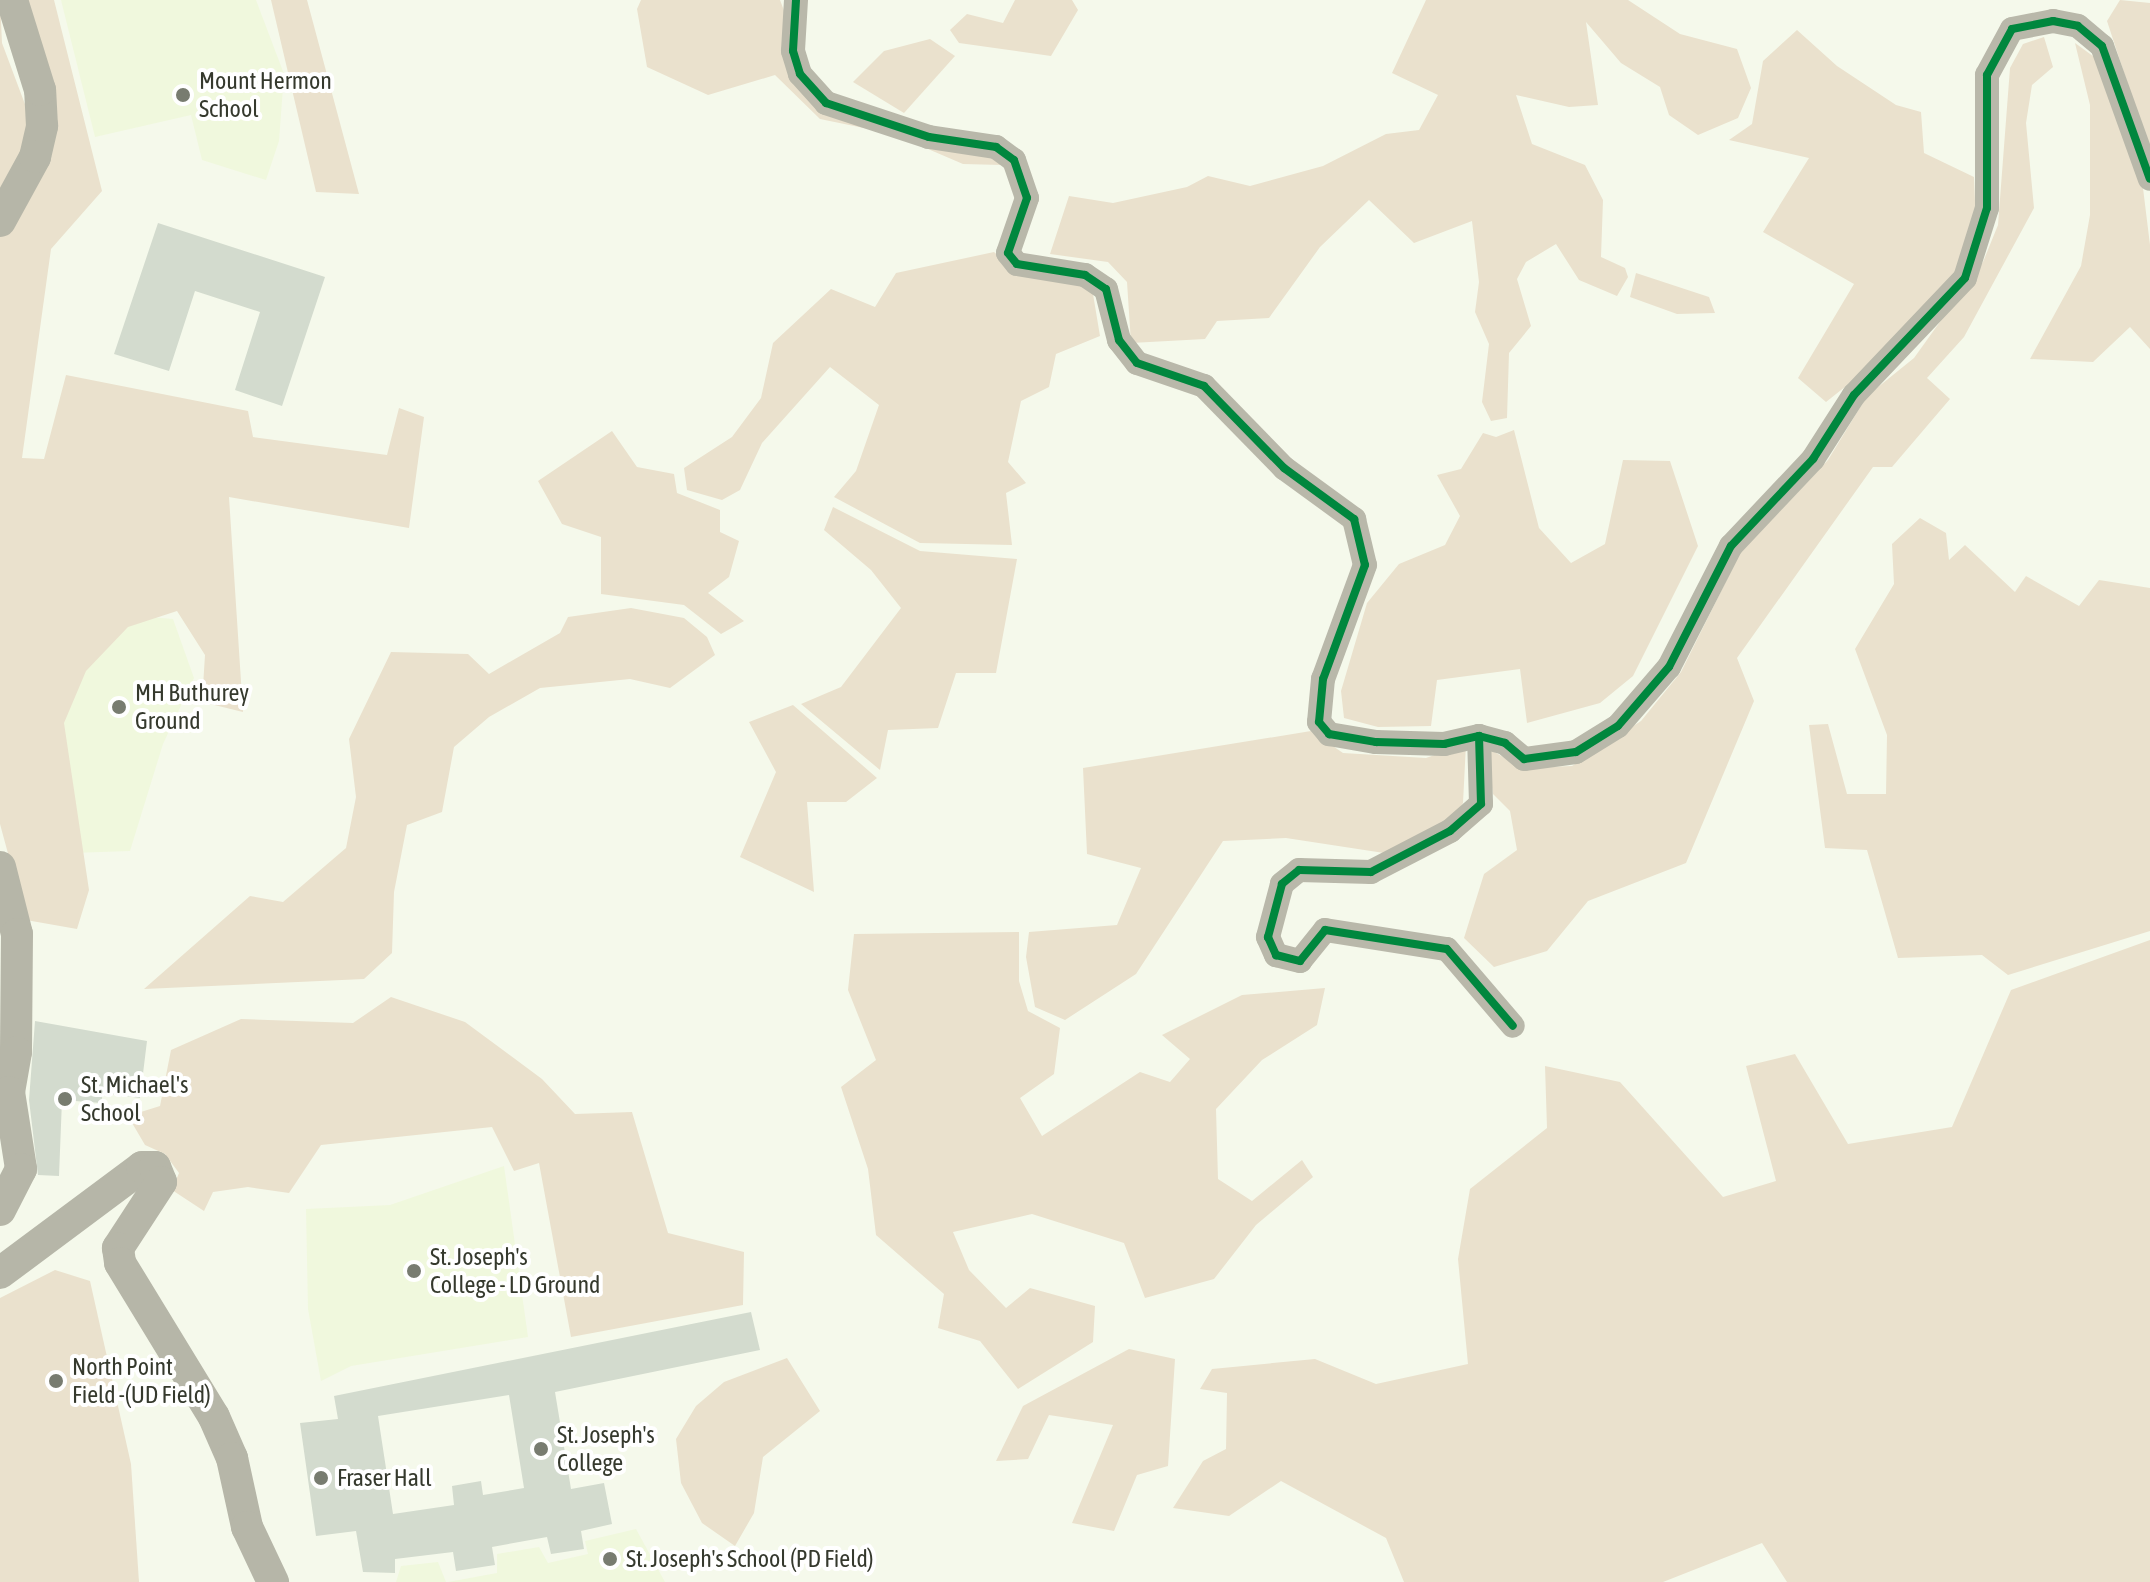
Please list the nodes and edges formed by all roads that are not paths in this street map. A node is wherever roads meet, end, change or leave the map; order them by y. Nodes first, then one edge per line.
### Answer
1 (12, 0) edge
2 (796, 0) edge
3 (2150, 179) edge
4 (0, 221) edge
5 (1479, 736) junction
6 (0, 867) edge
7 (1513, 1026) dead end
8 (4, 1100) edge
9 (0, 1210) edge
10 (0, 1273) edge
11 (273, 1582) edge

1 - 4 main road
2 - 5 street
3 - 5 street
5 - 7 street
6 - 8 main road
8 - 9 main road
10 - 11 main road

